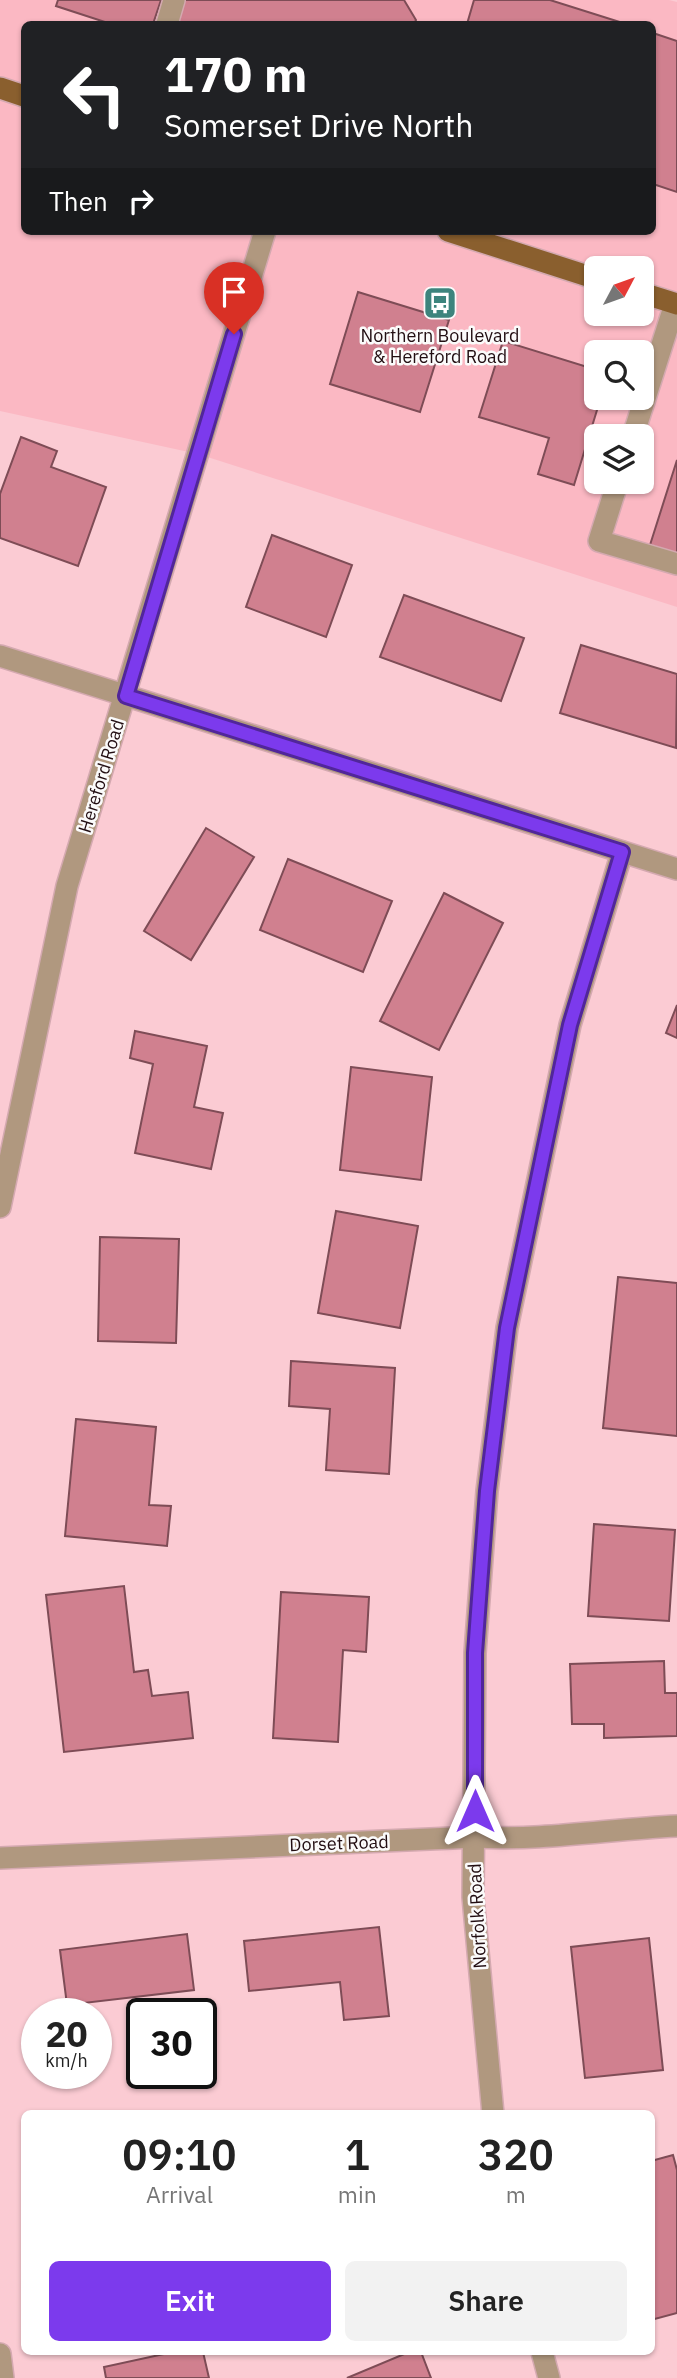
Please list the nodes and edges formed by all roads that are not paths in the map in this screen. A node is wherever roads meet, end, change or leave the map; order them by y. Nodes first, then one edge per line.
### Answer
1 (174, 0) edge
2 (168, 21) edge
3 (0, 88) edge
4 (21, 95) edge
5 (264, 235) edge
6 (460, 235) edge
7 (584, 275) edge
8 (654, 297) edge
9 (676, 304) edge
10 (637, 424) edge
11 (614, 494) edge
12 (677, 564) edge
13 (0, 656) edge
14 (126, 696) junction
15 (622, 852) junction
16 (677, 869) edge
17 (0, 1207) edge
18 (677, 1826) edge
19 (475, 1837) junction
20 (0, 1858) edge
21 (493, 2110) edge
22 (0, 2354) edge
23 (543, 2355) edge
24 (3, 2378) edge
25 (548, 2378) edge

1 - 2 street
3 - 4 main road
5 - 14 street, Hereford Road
6 - 7 main road
8 - 9 main road
9 - 10 street
11 - 12 street
13 - 14 street
14 - 15 street
14 - 17 street, Hereford Road
15 - 16 street
15 - 19 street, Norfolk Road
18 - 19 street, Dorset Road
19 - 20 street, Dorset Road
19 - 21 street, Norfolk Road
22 - 24 street
23 - 25 street

